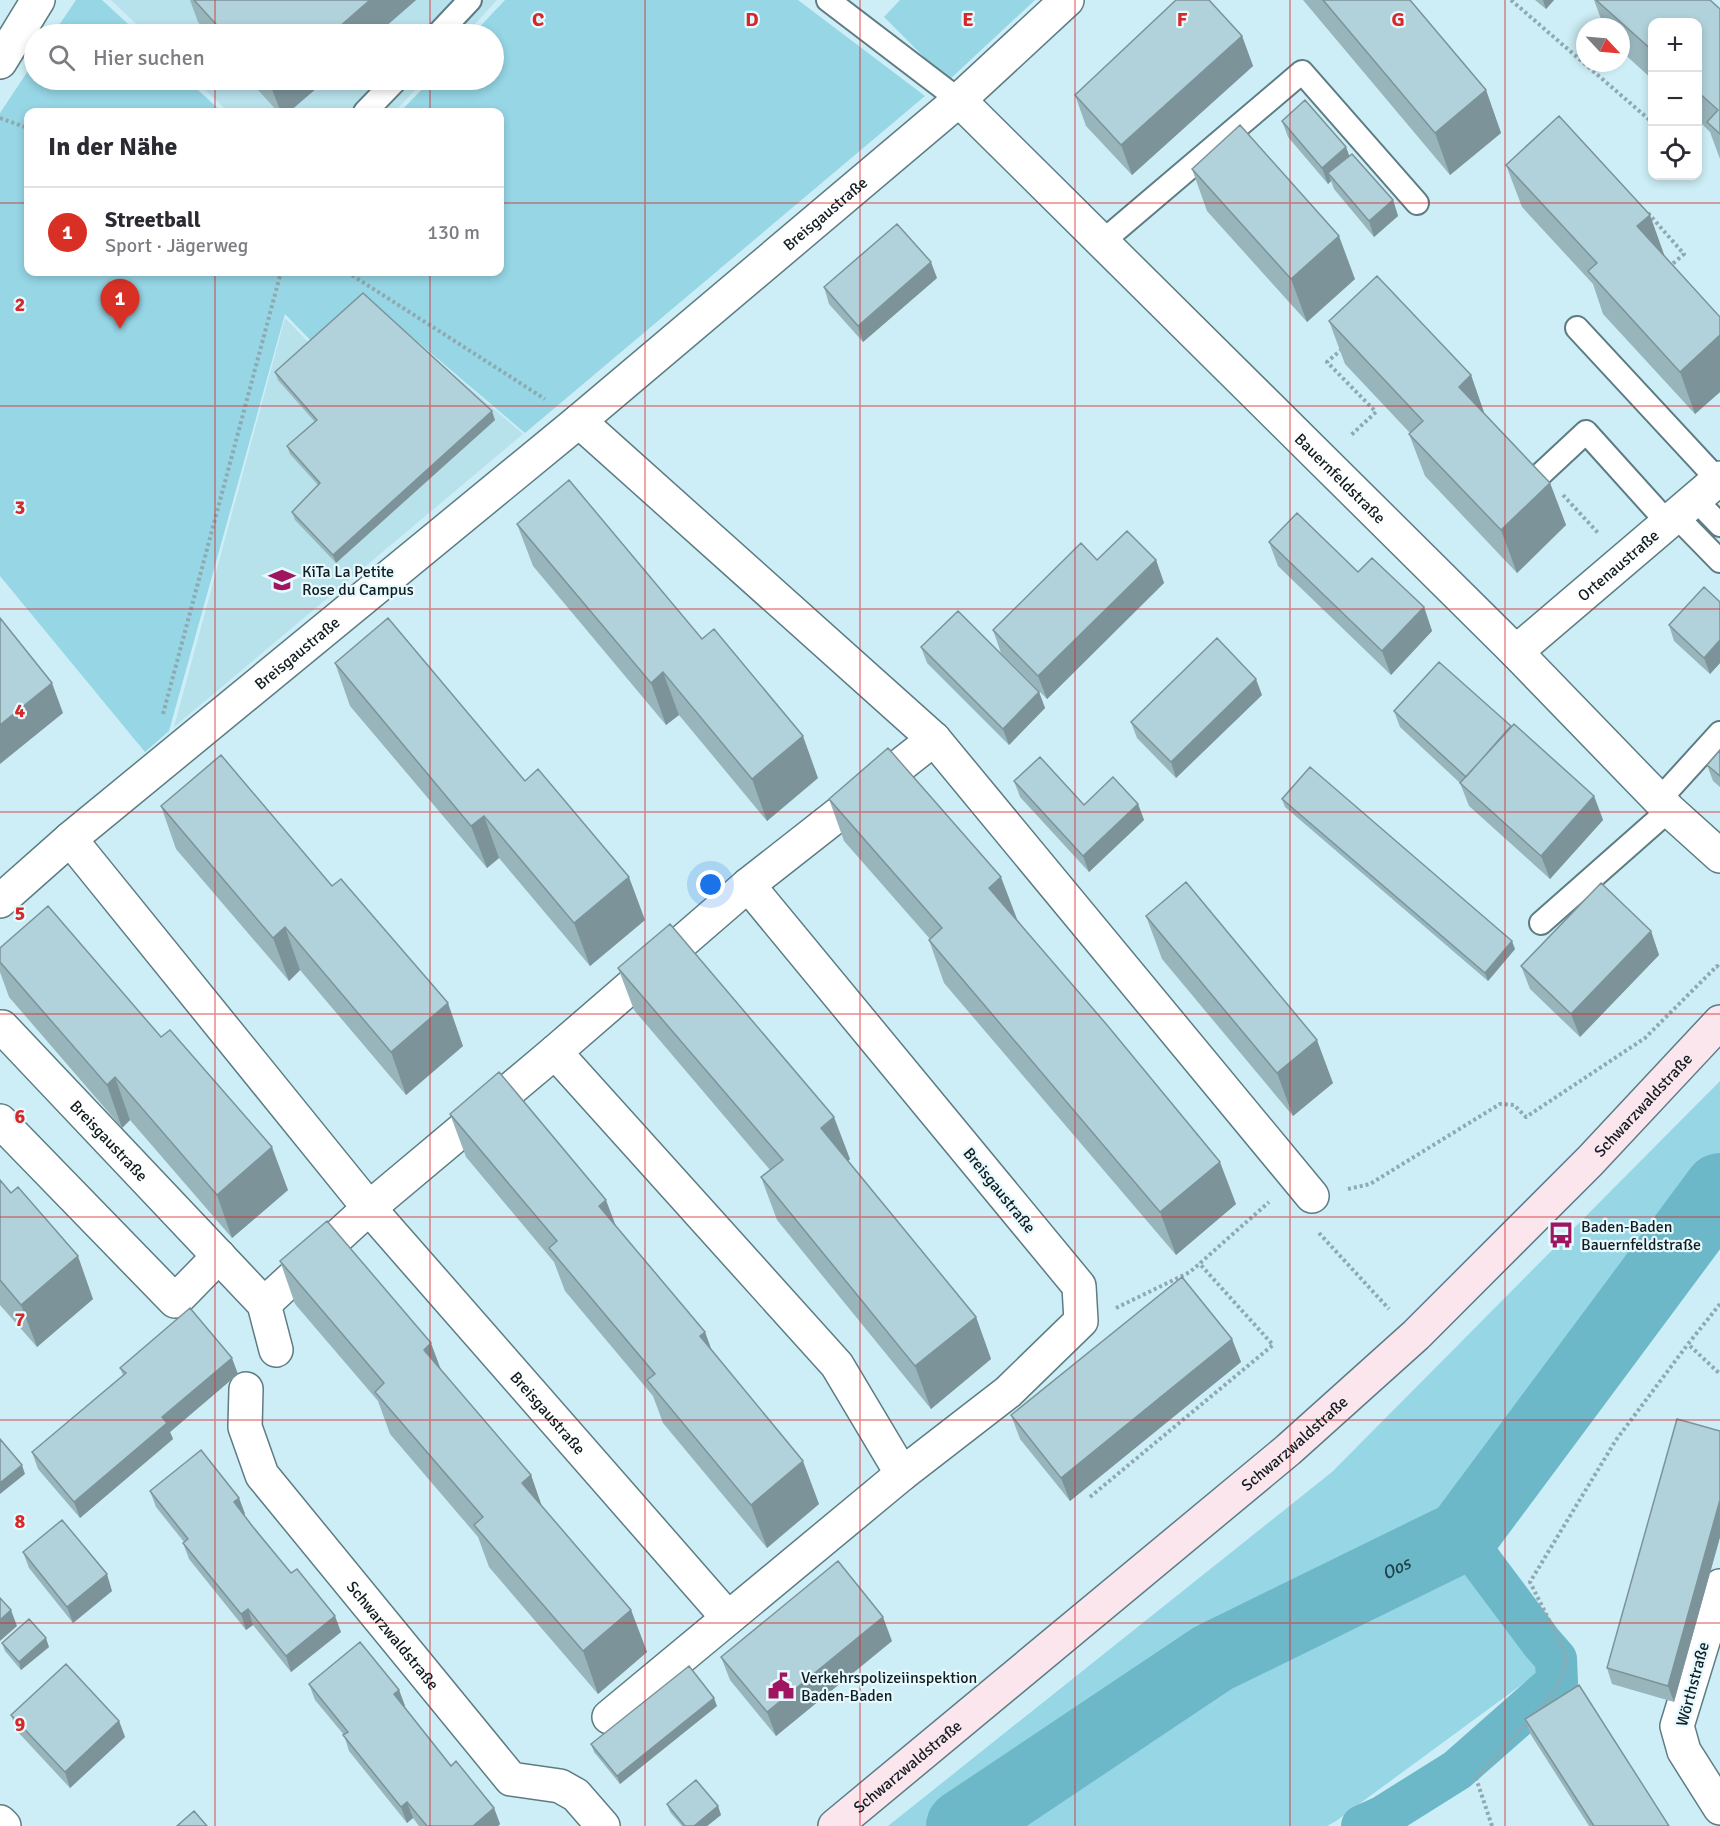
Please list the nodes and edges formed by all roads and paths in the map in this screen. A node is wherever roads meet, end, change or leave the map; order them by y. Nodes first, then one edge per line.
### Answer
1 (38, 0) edge
2 (470, 0) edge
3 (828, 0) edge
4 (1067, 0) edge
5 (1511, 0) edge
6 (447, 24) edge
7 (0, 62) edge
8 (386, 90) edge
9 (959, 100) junction
10 (369, 108) edge
11 (0, 118) edge
12 (1648, 118) edge
13 (24, 127) edge
14 (1417, 204) dead end
15 (1642, 207) edge
16 (1102, 242) junction
17 (1676, 273) edge
18 (279, 276) edge
19 (353, 276) edge
20 (1577, 328) dead end
21 (1343, 348) edge
22 (579, 421) junction
23 (1323, 461) junction
24 (1542, 473) joint
25 (1696, 499) edge
26 (1720, 525) edge
27 (1593, 527) dead end
28 (1720, 561) edge
29 (1516, 652) junction
30 (160, 722) dead end
31 (1720, 733) edge
32 (934, 739) junction
33 (1664, 805) junction
34 (70, 839) junction
35 (1720, 856) edge
36 (748, 885) junction
37 (0, 902) edge
38 (1540, 923) dead end
39 (1720, 969) edge
40 (1720, 1022) edge
41 (0, 1029) edge
42 (555, 1052) junction
43 (0, 1121) edge
44 (1304, 1187) junction
45 (369, 1208) junction
46 (1317, 1230) dead end
47 (219, 1256) junction
48 (1199, 1263) junction
49 (1377, 1298) dead end
50 (264, 1304) junction
51 (1720, 1304) edge
52 (1081, 1321) junction
53 (1688, 1344) junction
54 (276, 1350) dead end
55 (1720, 1374) edge
56 (246, 1389) dead end
57 (902, 1474) junction
58 (1090, 1497) dead end
59 (1720, 1586) edge
60 (728, 1617) junction
61 (609, 1717) dead end
62 (1720, 1808) edge
63 (0, 1822) edge
64 (4, 1826) edge
65 (603, 1826) edge
66 (835, 1826) edge
67 (1492, 1826) edge

1 - 7 street
2 - 6 lane
3 - 9 lane
4 - 9 street, Breisgaustraße
5 - 12 path
8 - 10 lane
9 - 16 street, Bauernfeldstraße
9 - 22 street, Breisgaustraße
11 - 13 path
14 - 16 lane
15 - 17 path
16 - 23 street, Bauernfeldstraße
18 - 30 path
19 - 22 path
20 - 25 lane
21 - 23 path
22 - 32 street
22 - 34 street, Breisgaustraße
23 - 29 street, Bauernfeldstraße
24 - 25 lane
24 - 27 path
25 - 26 lane
25 - 28 lane
25 - 29 street, Ortenaustraße
29 - 33 street, Bauernfeldstraße
31 - 33 lane
32 - 36 street
32 - 44 street
33 - 35 street, Bauernfeldstraße
33 - 38 lane
34 - 37 street, Breisgaustraße
34 - 45 street, Breisgaustraße
36 - 42 street
36 - 52 street, Breisgaustraße
39 - 44 path
40 - 66 street, Schwarzwaldstraße
41 - 47 street, Breisgaustraße
42 - 45 street
42 - 57 street
43 - 47 street
44 - 48 path
45 - 50 street
45 - 60 street, Breisgaustraße
46 - 49 path
47 - 50 street, Breisgaustraße
48 - 52 path
48 - 58 path
50 - 54 street, Breisgaustraße
51 - 53 path
52 - 57 street
53 - 55 path
53 - 67 path
56 - 65 street, Schwarzwaldstraße
57 - 60 street
59 - 62 street, Wörthstraße
60 - 61 street
63 - 64 street

